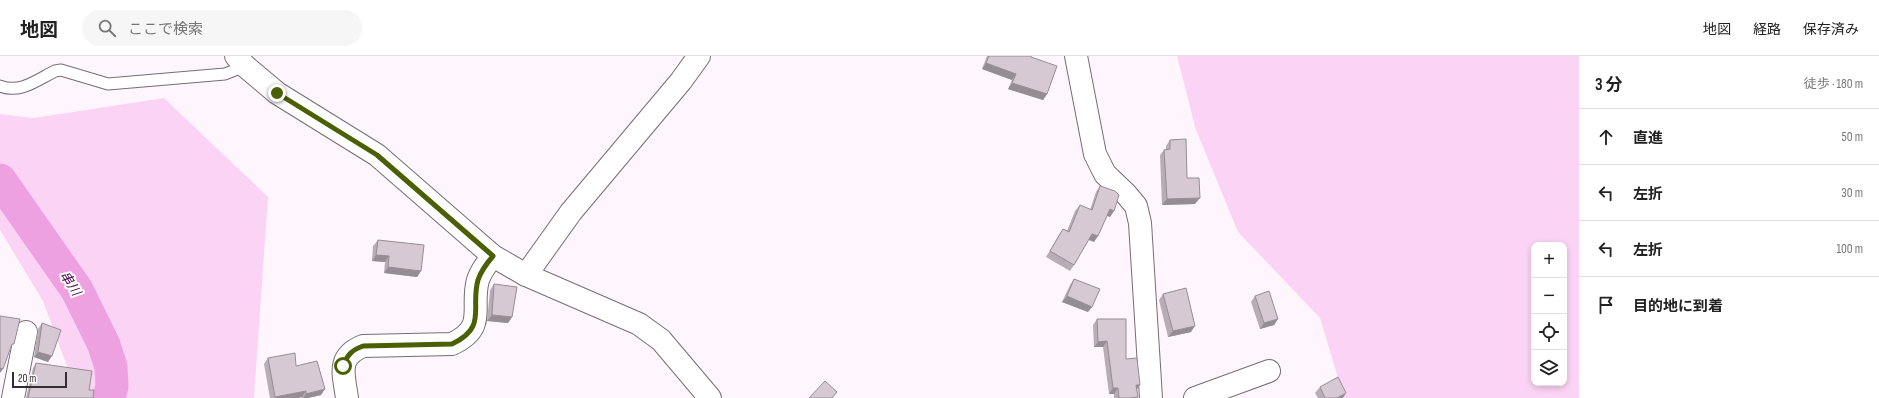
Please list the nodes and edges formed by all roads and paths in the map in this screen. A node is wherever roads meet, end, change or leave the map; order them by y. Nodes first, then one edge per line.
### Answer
1 (699, 56) edge
2 (1075, 56) edge
3 (241, 61) edge
4 (0, 86) edge
5 (493, 256) junction
6 (526, 275) junction
7 (26, 332) dead end
8 (1269, 371) dead end
9 (13, 398) edge
10 (347, 398) edge
11 (710, 398) edge
12 (1151, 398) edge
13 (1195, 398) edge

1 - 6 street
2 - 12 street
3 - 4 lane
3 - 5 street
5 - 6 street
5 - 10 street
6 - 11 street
7 - 9 street
8 - 13 street

